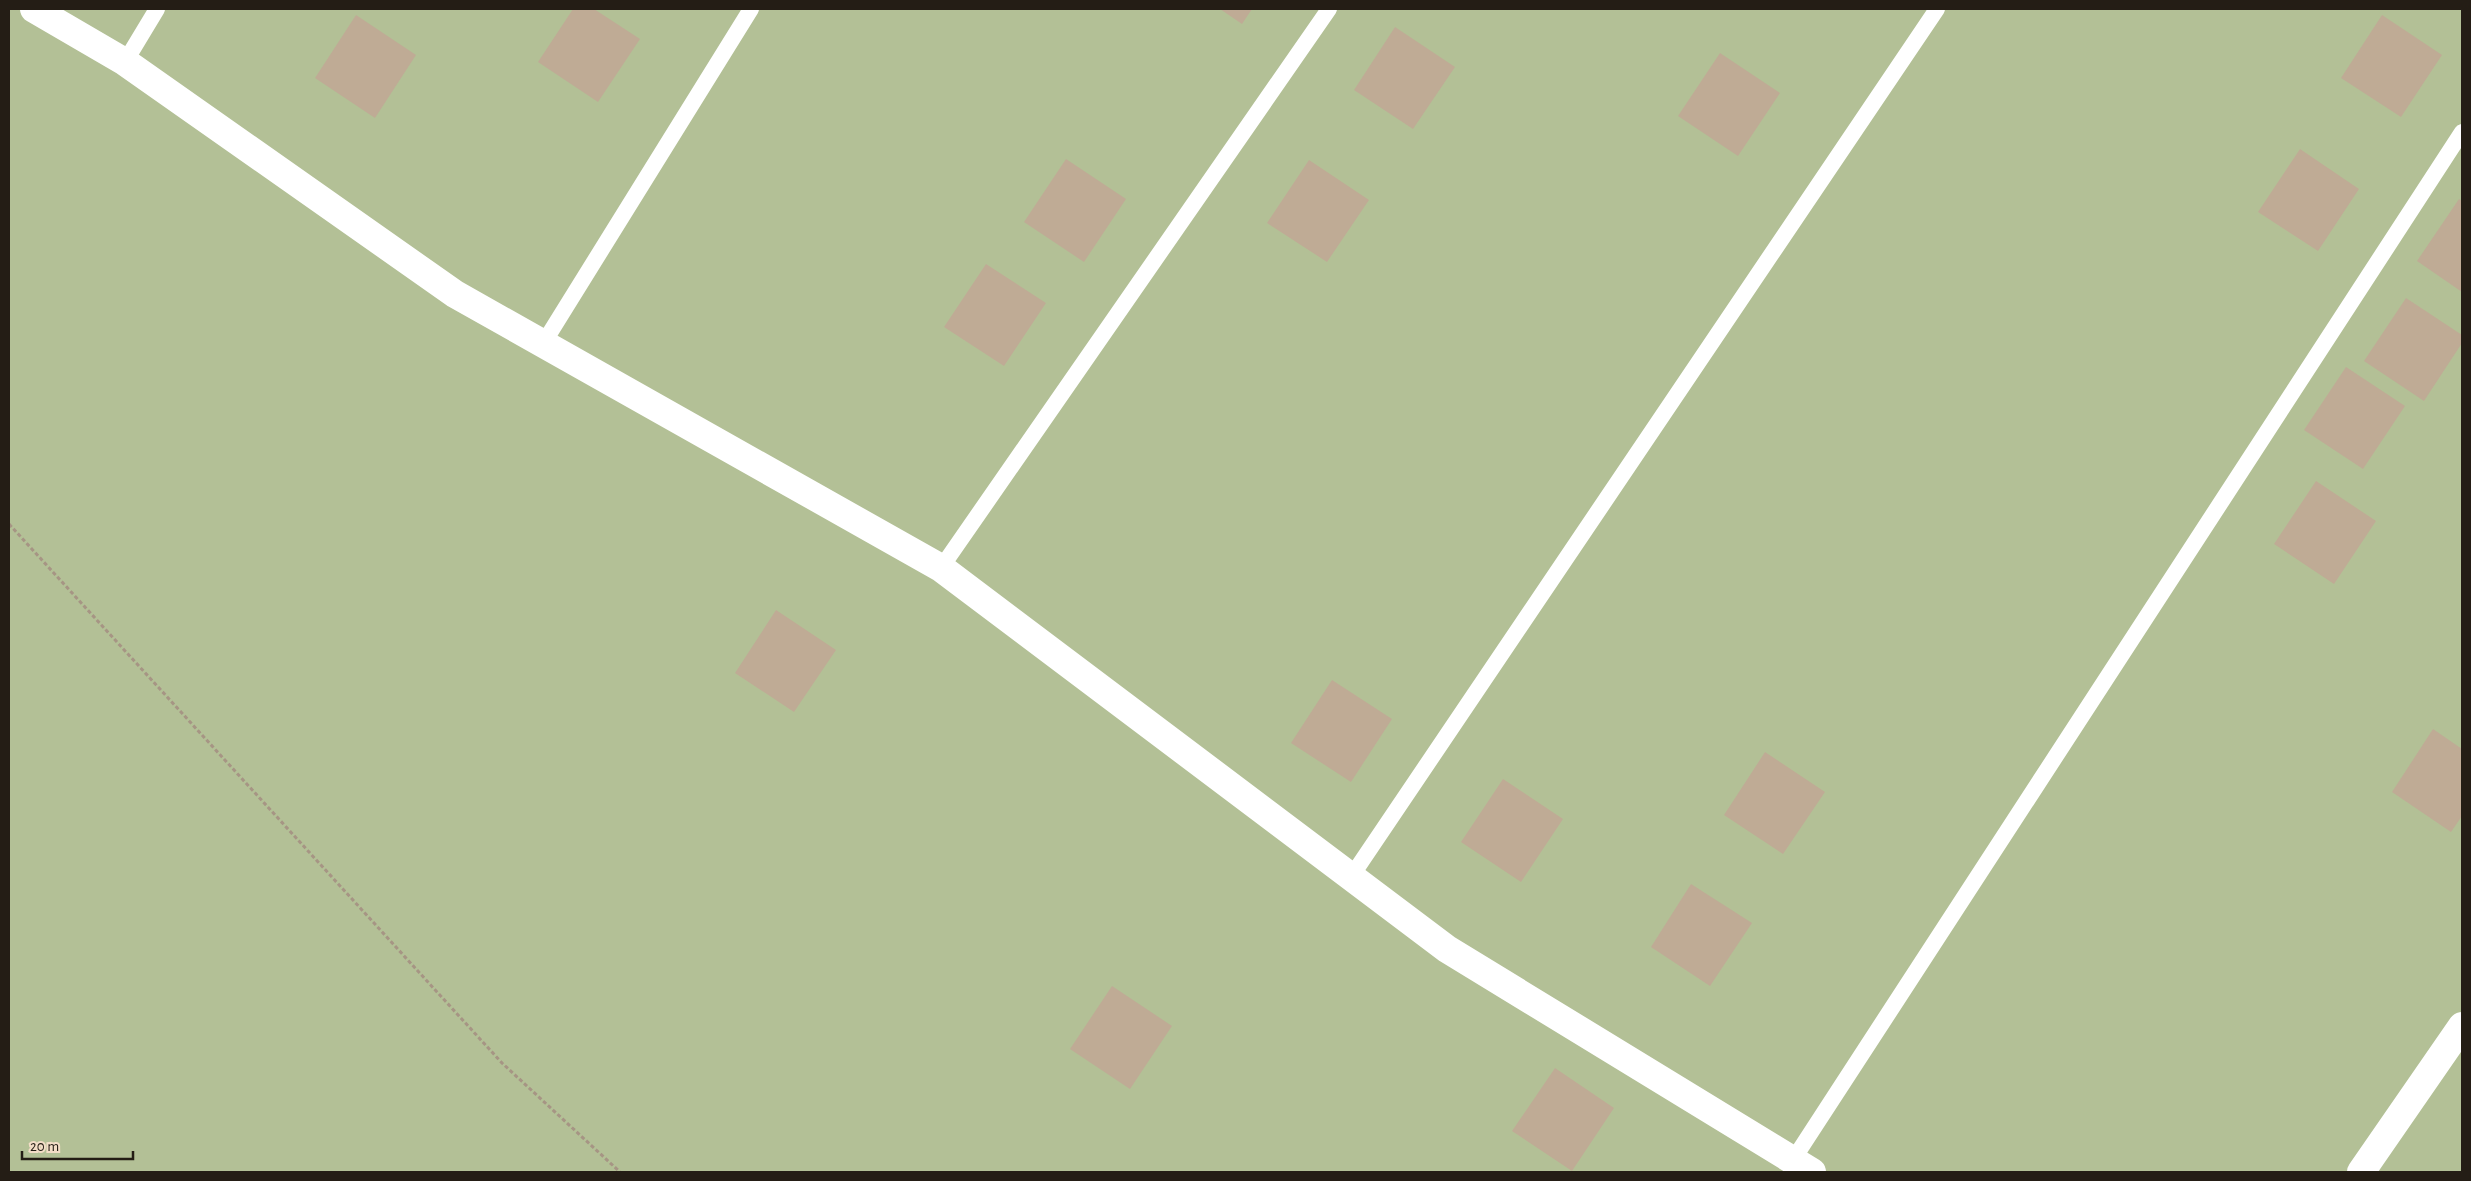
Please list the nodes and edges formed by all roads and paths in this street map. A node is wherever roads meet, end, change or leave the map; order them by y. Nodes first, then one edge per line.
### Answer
1 (34, 9) edge
2 (157, 9) edge
3 (751, 9) edge
4 (1329, 9) edge
5 (1937, 9) edge
6 (125, 62) junction
7 (2462, 132) edge
8 (543, 344) junction
9 (9, 524) edge
10 (941, 568) junction
11 (1351, 877) junction
12 (2462, 1026) edge
13 (1803, 1166) edge
14 (620, 1172) edge
15 (2361, 1172) edge

1 - 6 street
2 - 6 lane
3 - 8 lane
4 - 10 lane
5 - 11 lane
6 - 8 street
7 - 13 lane
8 - 10 street
9 - 14 path
10 - 11 street
11 - 13 street
12 - 15 street

